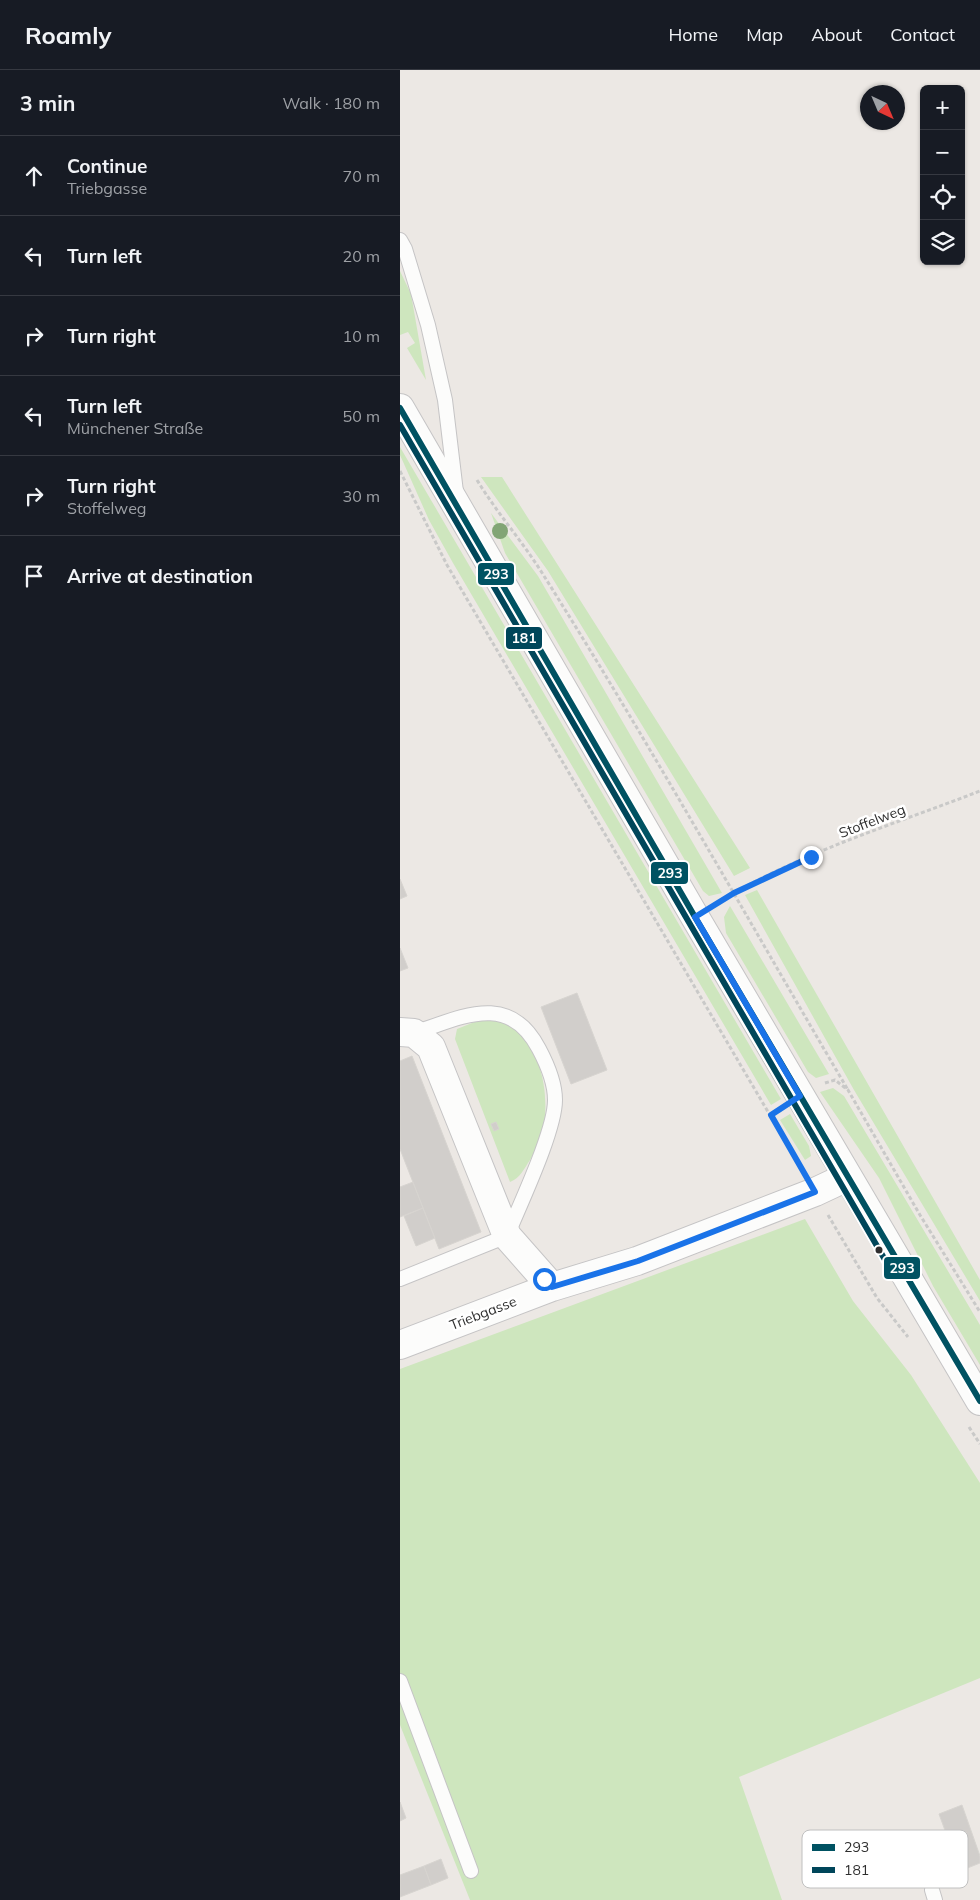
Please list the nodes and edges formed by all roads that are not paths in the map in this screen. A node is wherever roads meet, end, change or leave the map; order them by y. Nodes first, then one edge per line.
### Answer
1 (400, 240) edge
2 (400, 408) edge
3 (458, 507) junction
4 (407, 1033) edge
5 (847, 1177) junction
6 (507, 1236) junction
7 (400, 1279) edge
8 (552, 1287) junction
9 (400, 1345) edge
10 (972, 1410) edge
11 (400, 1681) edge
12 (471, 1871) dead end

1 - 3 lane
2 - 3 main road
3 - 5 main road
4 - 6 main road
4 - 6 lane
5 - 8 main road, Triebgasse
5 - 10 main road
6 - 7 lane
6 - 8 main road
8 - 9 main road, Triebgasse
11 - 12 lane

